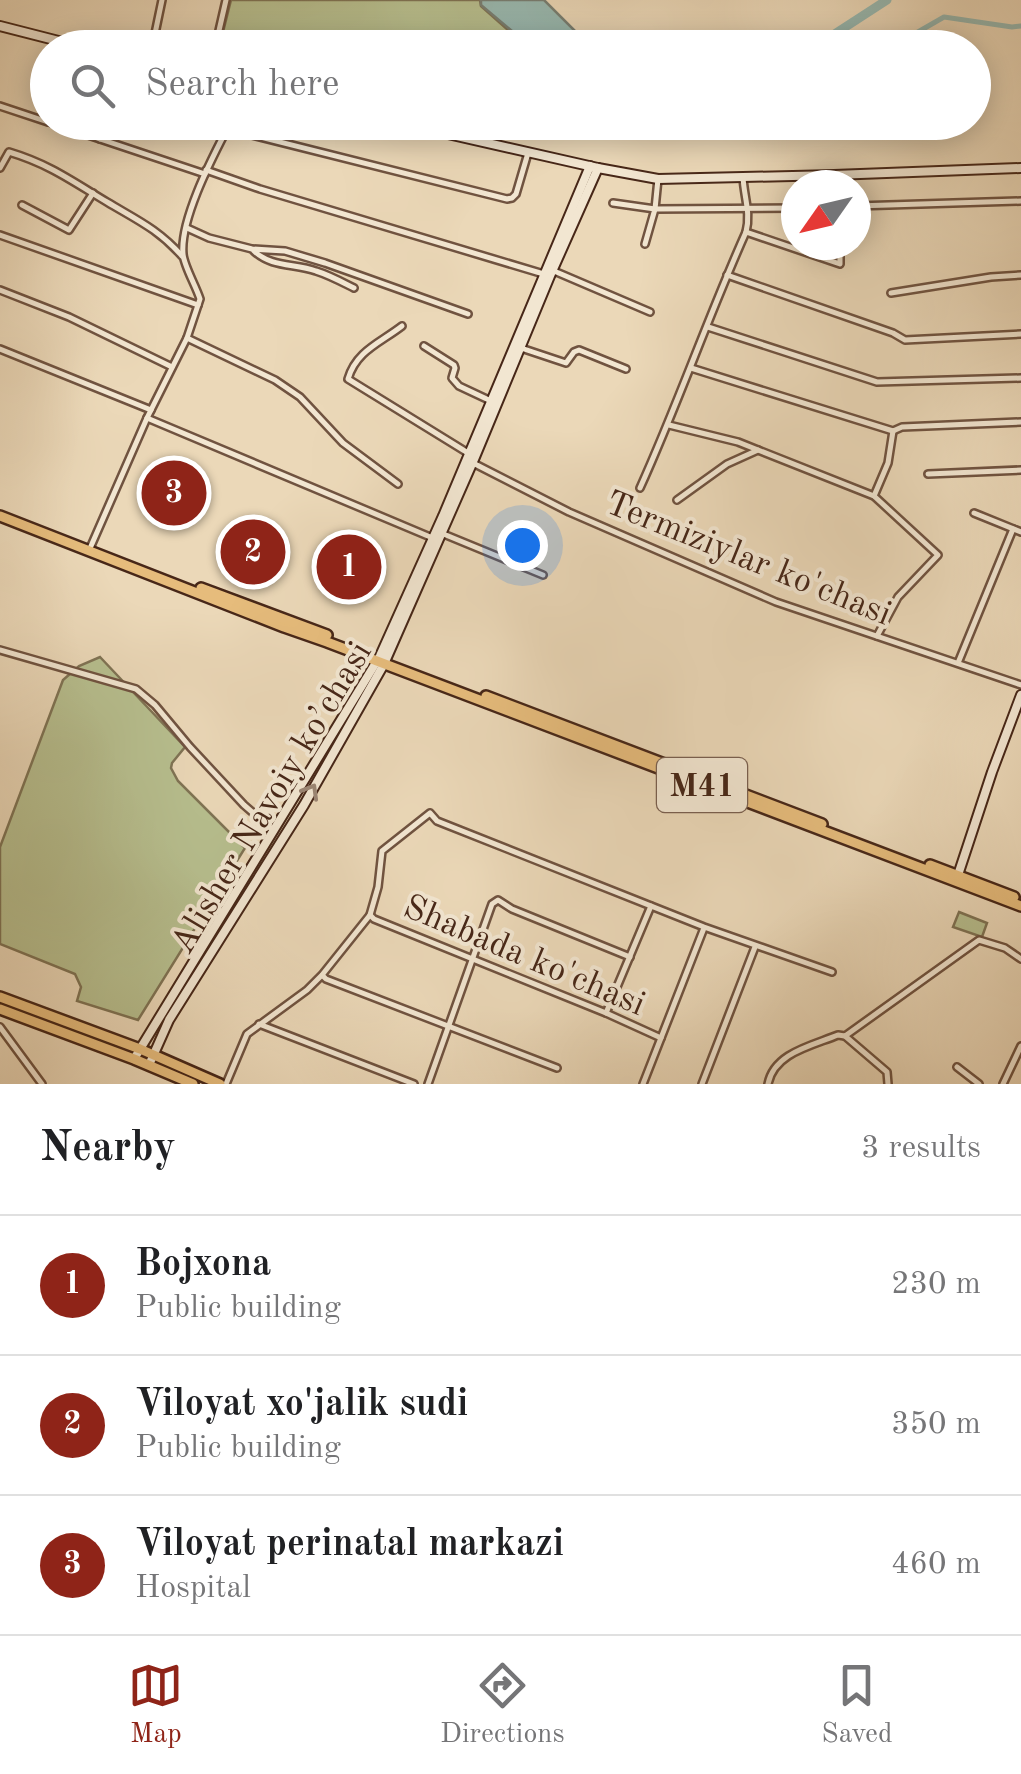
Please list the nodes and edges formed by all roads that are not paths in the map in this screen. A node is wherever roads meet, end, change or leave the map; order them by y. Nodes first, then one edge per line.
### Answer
1 (162, 0) edge
2 (226, 0) edge
3 (0, 26) edge
4 (156, 30) edge
5 (218, 30) edge
6 (30, 34) edge
7 (0, 106) edge
8 (30, 116) edge
9 (100, 140) edge
10 (221, 140) edge
11 (281, 140) edge
12 (473, 140) edge
13 (528, 153) junction
14 (594, 167) junction
15 (0, 168) edge
16 (1021, 168) edge
17 (205, 172) junction
18 (743, 177) junction
19 (658, 178) junction
20 (781, 178) edge
21 (871, 178) edge
22 (93, 193) junction
23 (1021, 201) edge
24 (613, 203) dead end
25 (22, 205) dead end
26 (871, 206) edge
27 (781, 209) edge
28 (655, 210) junction
29 (748, 210) junction
30 (187, 228) junction
31 (746, 232) junction
32 (0, 235) edge
33 (645, 244) dead end
34 (781, 244) edge
35 (252, 248) junction
36 (182, 256) junction
37 (548, 272) junction
38 (727, 275) junction
39 (1021, 275) edge
40 (354, 288) dead end
41 (0, 290) edge
42 (891, 293) dead end
43 (198, 305) junction
44 (650, 312) dead end
45 (468, 314) dead end
46 (402, 326) dead end
47 (707, 326) junction
48 (1021, 334) edge
49 (187, 338) junction
50 (424, 346) dead end
51 (518, 347) junction
52 (0, 349) edge
53 (172, 366) junction
54 (691, 368) junction
55 (626, 369) dead end
56 (1021, 378) edge
57 (491, 402) junction
58 (151, 410) junction
59 (147, 418) junction
60 (1021, 422) edge
61 (669, 425) junction
62 (893, 430) junction
63 (758, 450) junction
64 (470, 458) junction
65 (1021, 470) edge
66 (928, 474) dead end
67 (398, 484) dead end
68 (640, 488) dead end
69 (874, 496) junction
70 (677, 500) dead end
71 (0, 513) edge
72 (974, 514) dead end
73 (1013, 529) junction
74 (1021, 532) edge
75 (437, 537) junction
76 (91, 546) junction
77 (543, 575) dead end
78 (876, 636) junction
79 (0, 650) edge
80 (382, 660) junction
81 (958, 663) junction
82 (1021, 684) edge
83 (1021, 694) edge
84 (272, 835) junction
85 (279, 845) junction
86 (957, 879) junction
87 (1021, 903) edge
88 (651, 906) junction
89 (370, 915) junction
90 (704, 928) junction
91 (755, 946) junction
92 (201, 948) junction
93 (211, 954) junction
94 (630, 956) junction
95 (472, 958) junction
96 (1021, 958) edge
97 (832, 972) dead end
98 (322, 975) junction
99 (0, 997) edge
100 (0, 1009) edge
101 (606, 1013) junction
102 (259, 1024) junction
103 (448, 1026) junction
104 (0, 1027) edge
105 (846, 1036) junction
106 (661, 1038) junction
107 (1021, 1046) edge
108 (137, 1054) junction
109 (151, 1060) junction
110 (957, 1067) dead end
111 (557, 1068) dead end
112 (42, 1084) edge
113 (193, 1084) edge
114 (223, 1084) edge
115 (414, 1084) edge
116 (428, 1084) edge
117 (643, 1084) edge
118 (702, 1084) edge
119 (768, 1084) edge
120 (888, 1084) edge
121 (979, 1084) edge
122 (1002, 1084) edge

1 - 4 street
2 - 5 street
3 - 6 main road
7 - 8 street
9 - 17 street
10 - 17 street
11 - 13 street
12 - 13 main road
13 - 14 main road
14 - 19 main road
14 - 37 main road, Alisher Navoiy ko’chasi
15 - 22 street
16 - 21 main road
17 - 30 street
17 - 37 street
18 - 19 main road
18 - 20 main road
18 - 29 street
19 - 28 street
22 - 25 street
22 - 36 street
23 - 26 street
24 - 28 street
27 - 29 street
28 - 29 street
28 - 33 street
29 - 31 street
30 - 35 street
30 - 36 street
31 - 34 street
31 - 38 street
32 - 43 street
35 - 40 street
35 - 45 street
36 - 43 street
37 - 44 street
37 - 51 main road, Alisher Navoiy ko’chasi
38 - 47 street
38 - 48 street
39 - 42 street
41 - 53 street
43 - 49 street
46 - 64 street, Termiziylar ko'chasi
47 - 54 street
47 - 56 street
49 - 53 street
49 - 67 street
50 - 57 street
51 - 55 street
51 - 57 main road, Alisher Navoiy ko’chasi
51 - 64 main road, Alisher Navoiy ko’chasi
52 - 58 street
53 - 58 street
54 - 61 street
54 - 62 street
57 - 64 main road, Alisher Navoiy ko’chasi
58 - 59 street
59 - 75 street
59 - 76 street
60 - 62 street
61 - 63 street
61 - 68 street
62 - 69 street
63 - 69 street
63 - 70 street
64 - 75 main road, Alisher Navoiy ko’chasi
64 - 78 street, Termiziylar ko'chasi
65 - 66 street
69 - 78 street
71 - 76 main road, M41
71 - 80 main road, M41
72 - 73 street
73 - 74 street
73 - 81 street
75 - 77 street
75 - 80 main road, Alisher Navoiy ko’chasi
76 - 80 main road, M41
78 - 81 street, Termiziylar ko'chasi
79 - 84 street
80 - 84 main road, Alisher Navoiy ko’chasi
85 -> 80 main road, Alisher Navoiy ko’chasi
80 - 86 main road, M41
81 - 82 street, Termiziylar ko'chasi
83 - 86 main road
84 - 85 main road
84 - 92 main road, Alisher Navoiy ko’chasi
85 - 93 main road, Alisher Navoiy ko’chasi
86 - 87 main road, M41
88 - 89 street
88 - 90 street
88 - 94 street
89 - 95 street, Shabada ko'chasi
89 - 98 street
90 - 91 street
90 - 106 street
91 - 97 street
91 - 118 street
92 - 93 main road
92 - 108 main road, Alisher Navoiy ko’chasi
93 - 109 main road, Alisher Navoiy ko’chasi
94 - 95 street
94 - 101 street
95 - 101 street, Shabada ko'chasi
95 - 103 street
96 - 105 street
98 - 102 street
98 - 103 street
99 - 108 main road
100 - 108 main road
101 - 106 street, Shabada ko'chasi
102 - 114 street
102 - 115 street
103 - 111 street
103 - 116 street
104 - 112 street
105 - 119 street
105 - 120 street
106 - 117 street
107 - 122 street
108 - 109 main road
109 - 113 main road
109 - 114 main road
110 - 121 street

